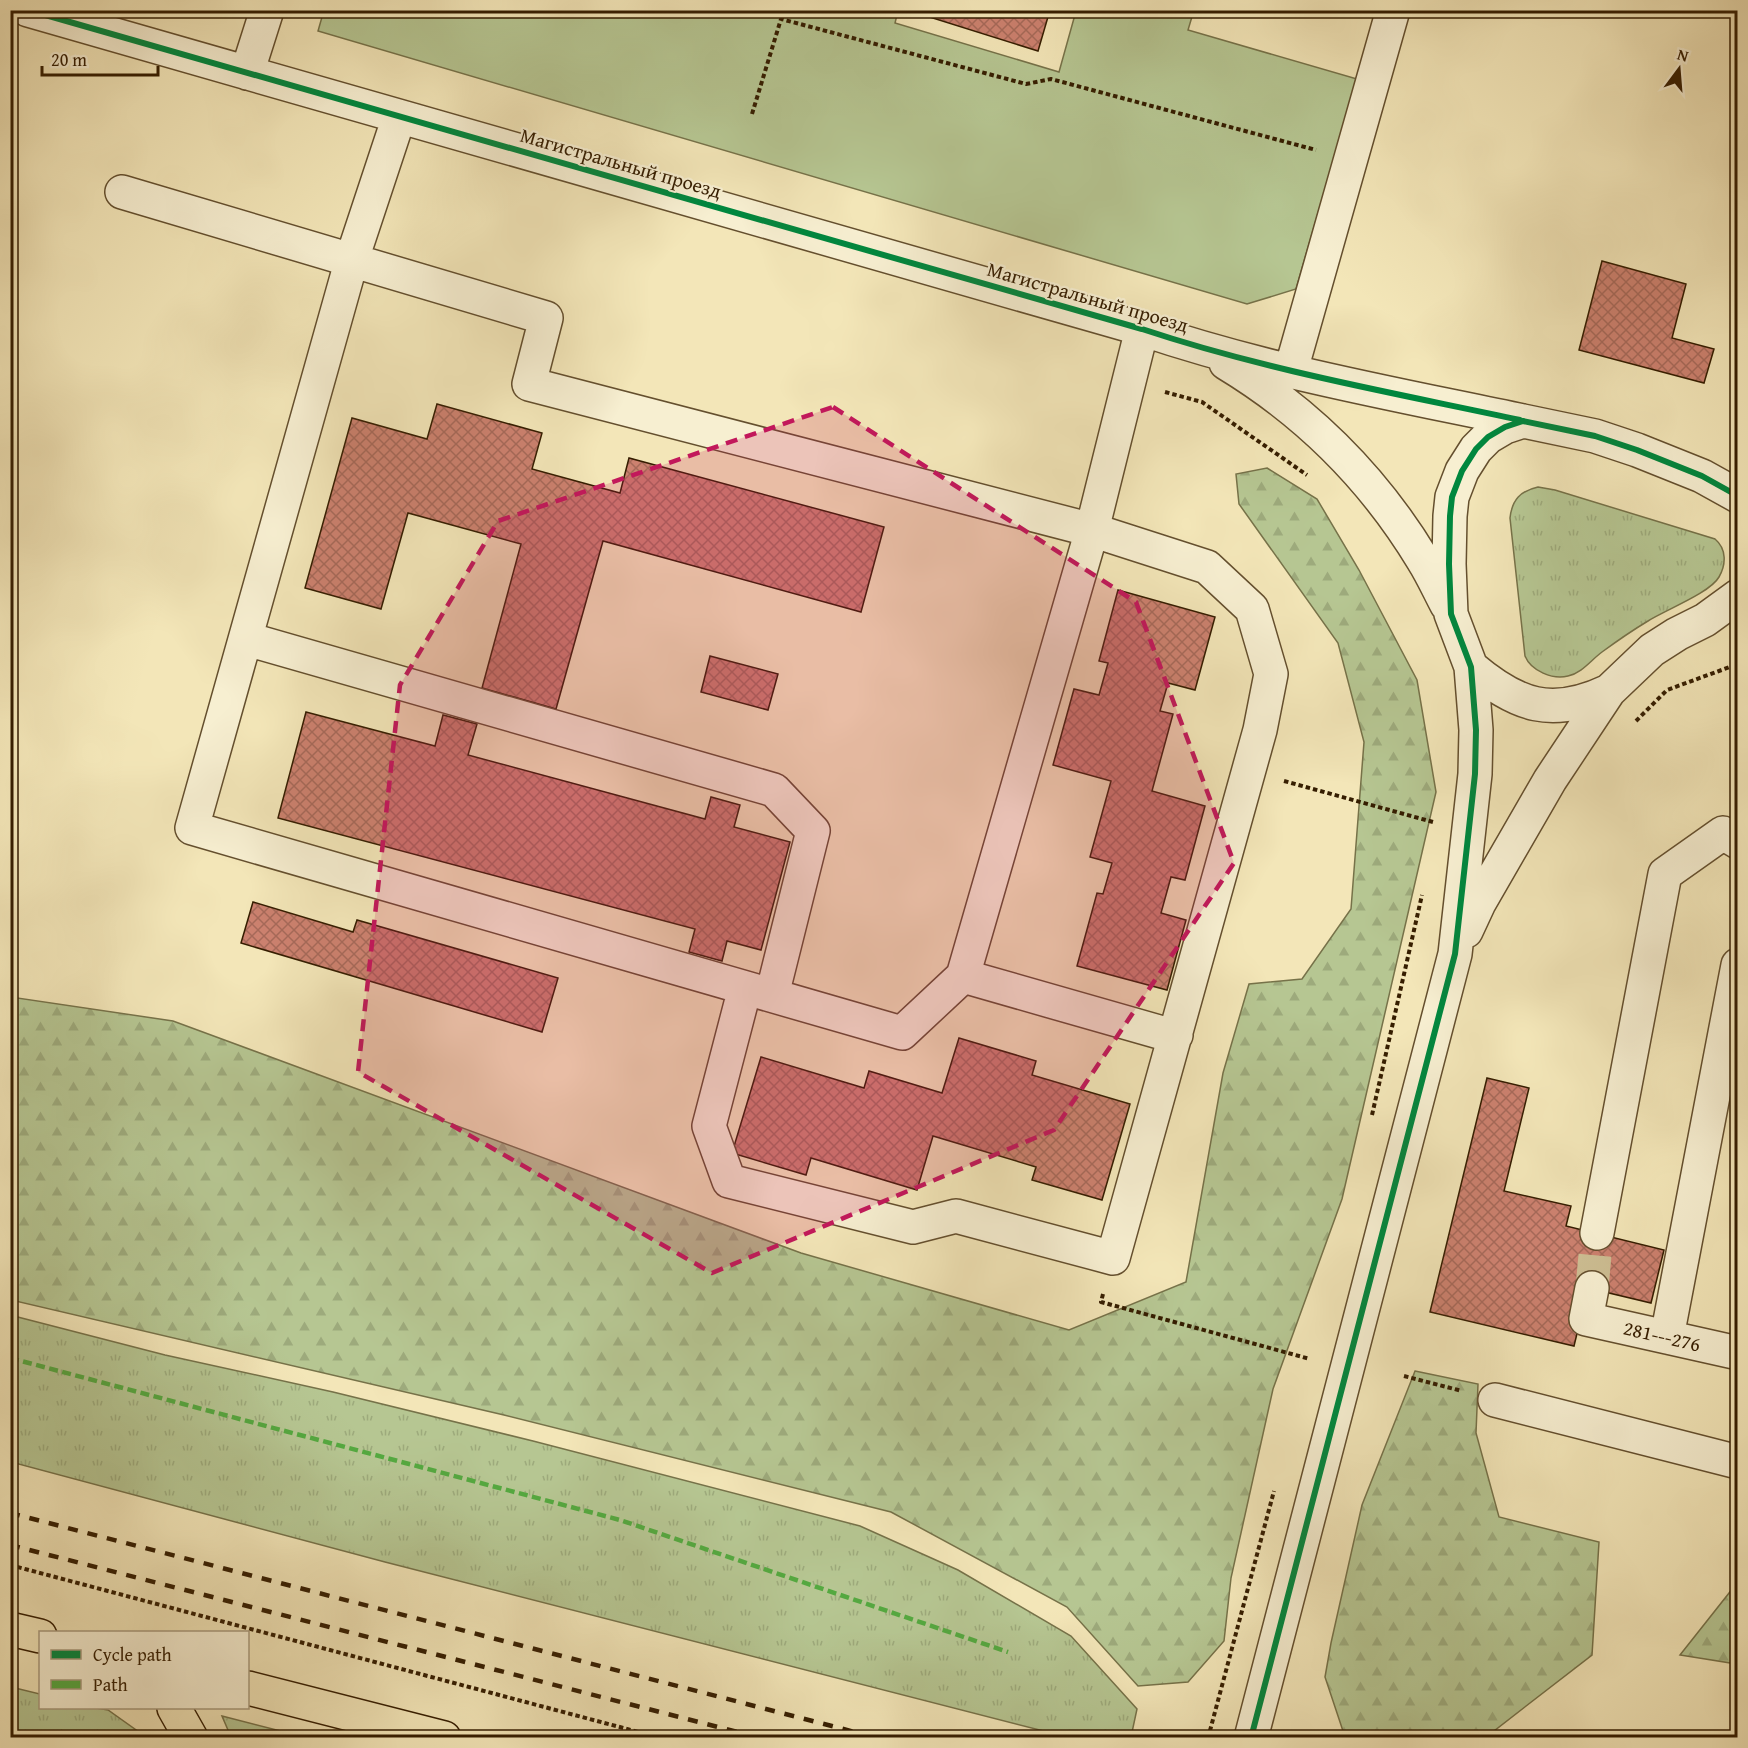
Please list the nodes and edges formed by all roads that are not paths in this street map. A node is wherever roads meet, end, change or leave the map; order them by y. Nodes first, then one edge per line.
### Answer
1 (28, 10) edge
2 (267, 10) edge
3 (1393, 10) edge
4 (247, 73) junction
5 (399, 117) junction
6 (122, 192) dead end
7 (352, 259) junction
8 (1142, 329) junction
9 (1204, 349) junction
10 (1291, 370) junction
11 (1522, 421) junction
12 (1734, 497) edge
13 (1092, 530) junction
14 (1737, 597) edge
15 (1737, 612) edge
16 (1451, 614) junction
17 (1705, 620) junction
18 (247, 639) junction
19 (1471, 667) junction
20 (1609, 691) junction
21 (1737, 842) edge
22 (1455, 954) junction
23 (1737, 964) edge
24 (963, 976) junction
25 (758, 992) junction
26 (1176, 1035) junction
27 (1597, 1233) tunnel mouth
28 (1589, 1304) dead end
29 (1667, 1337) junction
30 (1737, 1353) edge
31 (1495, 1400) road end
32 (1737, 1462) edge
33 (10, 1629) edge
34 (39, 1636) edge
35 (249, 1688) edge
36 (175, 1709) edge
37 (1255, 1723) edge
38 (191, 1737) edge
39 (444, 1737) edge

1 - 4 street, Магистральный проезд
2 - 4 street
3 - 10 street
4 - 5 street, Магистральный проезд
5 - 7 street
5 - 8 street, Магистральный проезд
6 - 7 street
7 - 13 street
7 - 18 street
8 - 9 street, Магистральный проезд
8 - 13 street
9 - 10 street
9 - 16 street
10 - 11 street
11 - 12 street
11 - 16 street
13 - 24 street
13 - 26 street
14 - 17 street
15 - 17 street
16 - 19 street
17 - 20 street
18 - 25 street
18 - 25 street
19 - 20 street
19 - 22 street
20 - 22 street
21 - 27 street
22 - 37 street
23 - 29 street
24 - 25 street
24 - 26 street
25 - 26 street
28 - 29 street, 281---276
29 - 30 street, 281---276
31 - 32 street
33 - 34 main road
35 - 39 main road
36 - 38 main road

